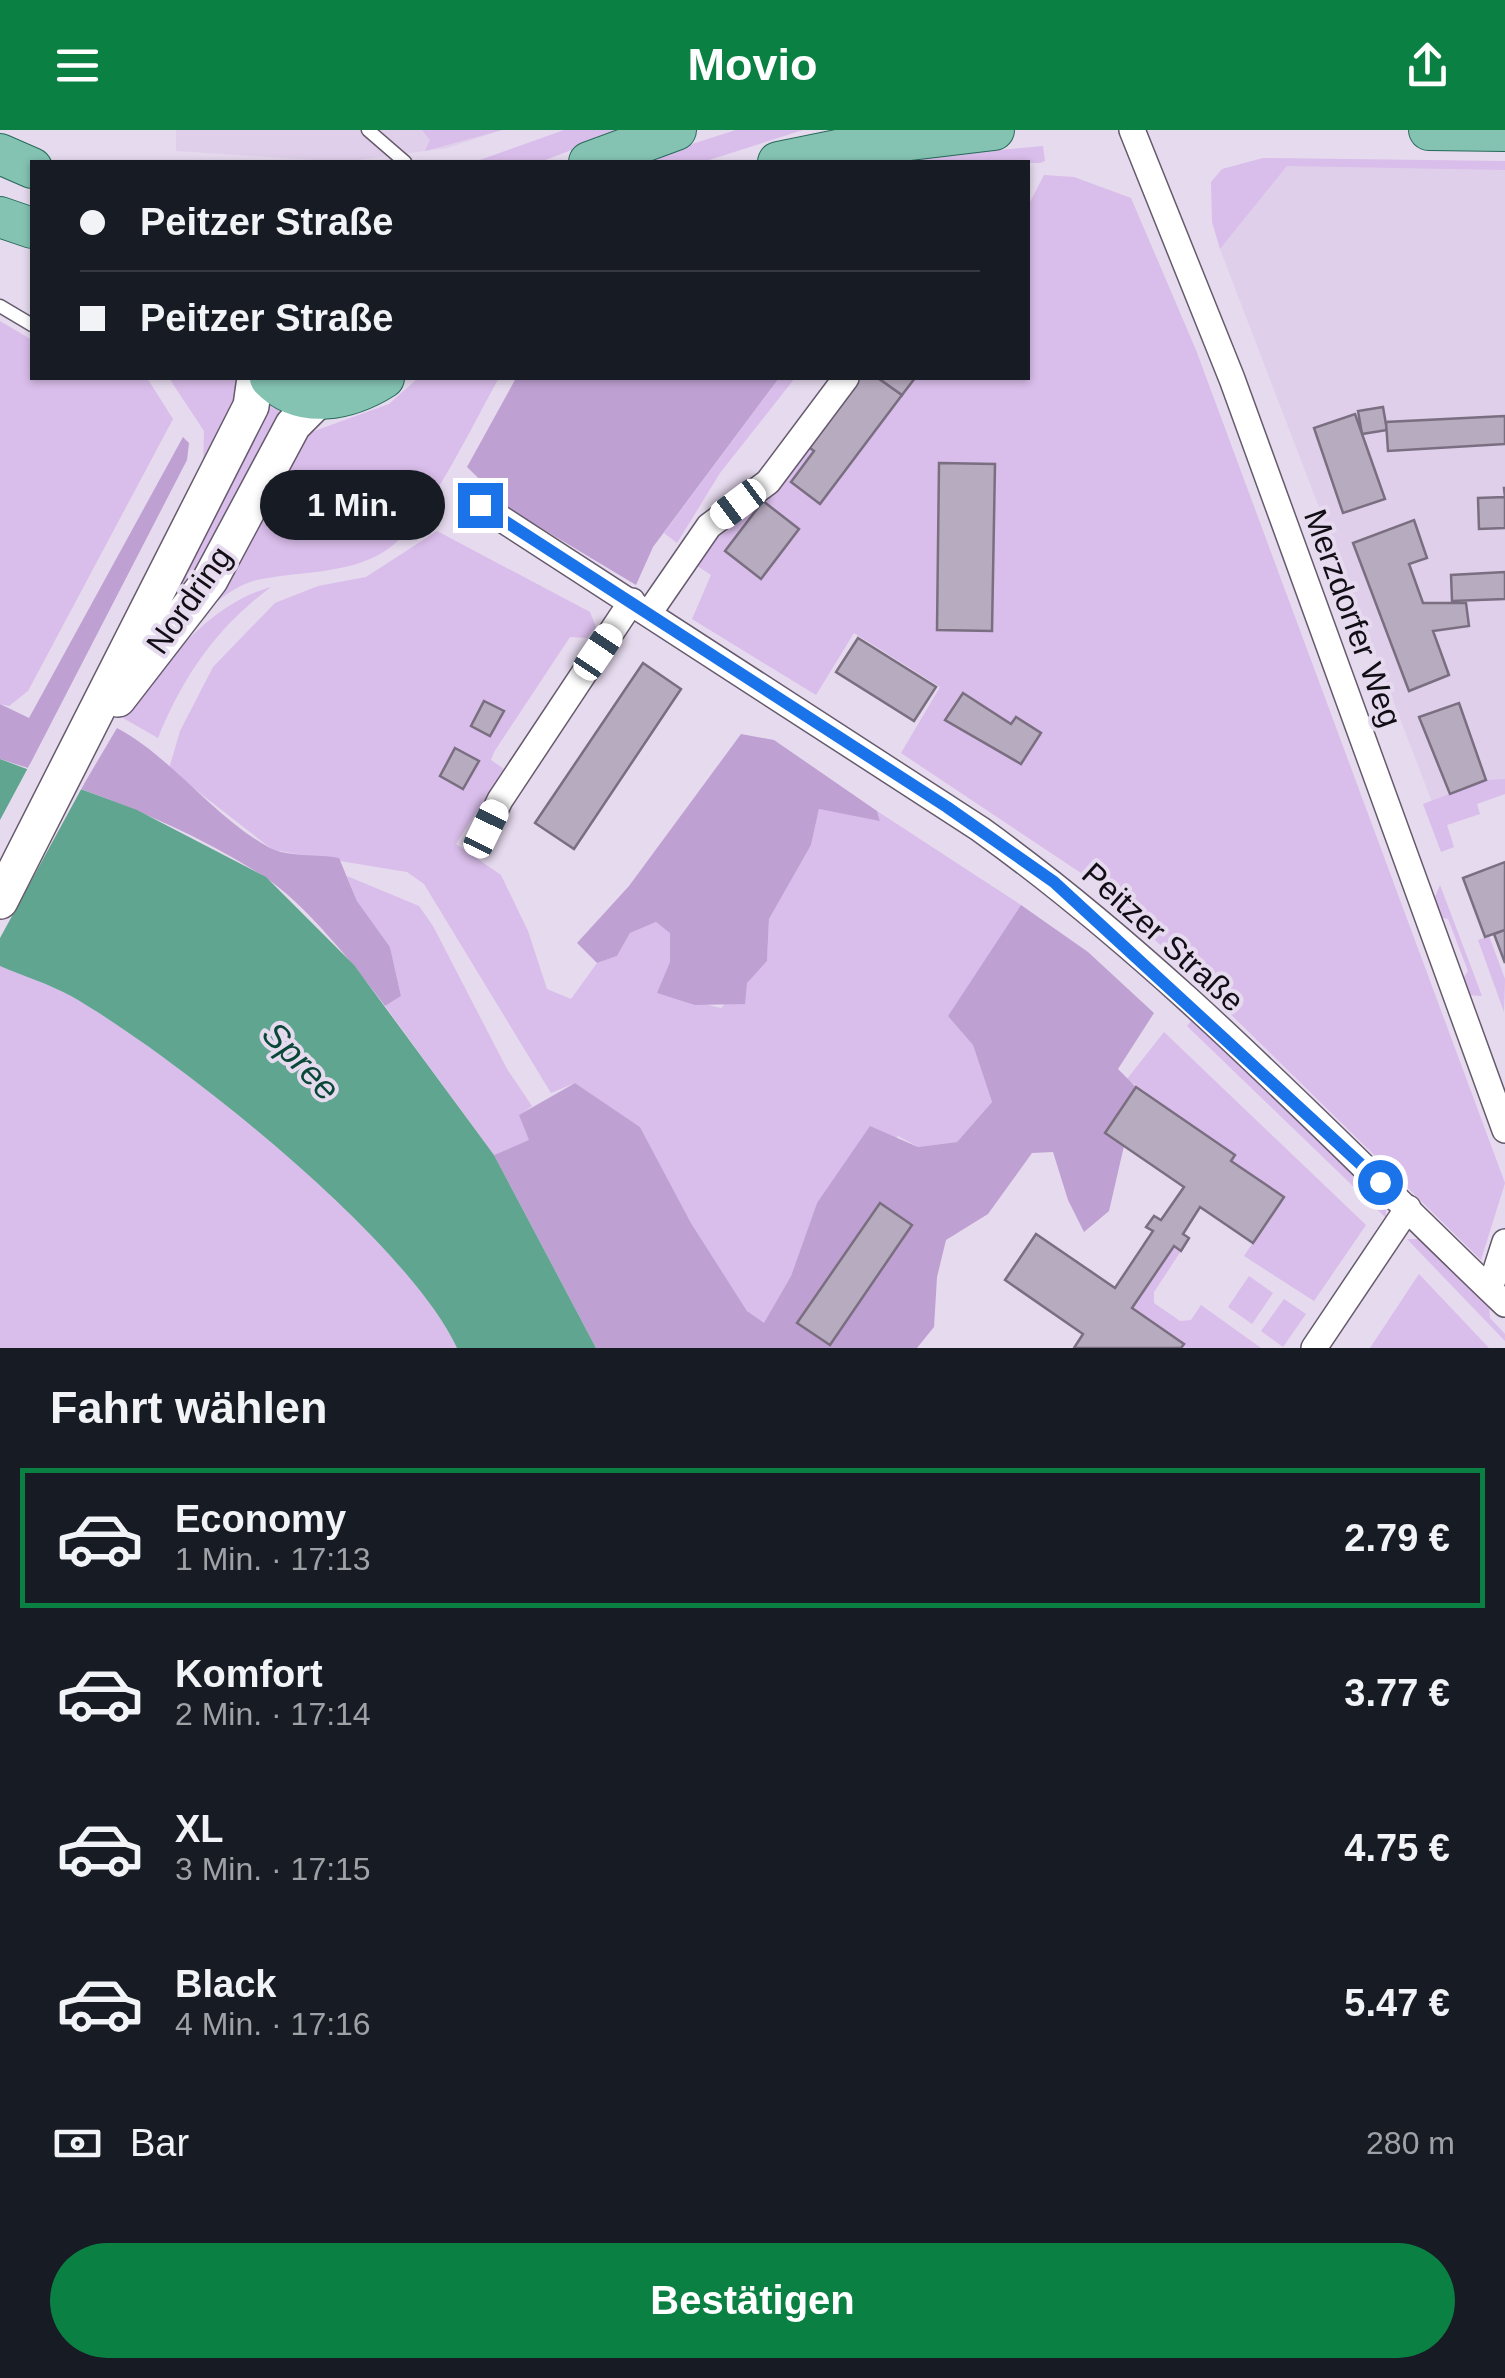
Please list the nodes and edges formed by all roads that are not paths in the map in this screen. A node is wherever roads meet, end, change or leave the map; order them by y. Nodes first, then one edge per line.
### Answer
1 (368, 130) edge
2 (676, 130) edge
3 (994, 130) edge
4 (1132, 130) edge
5 (1428, 130) edge
6 (1505, 131) edge
7 (0, 154) edge
8 (403, 160) edge
9 (594, 160) edge
10 (789, 160) edge
11 (30, 167) edge
12 (0, 218) edge
13 (30, 227) edge
14 (0, 306) edge
15 (30, 324) edge
16 (255, 380) edge
17 (272, 380) edge
18 (380, 380) edge
19 (844, 380) edge
20 (318, 400) junction
21 (480, 505) dead end
22 (641, 607) junction
23 (83, 743) junction
24 (486, 829) dead end
25 (0, 901) edge
26 (1505, 1130) edge
27 (1408, 1208) junction
28 (1505, 1242) edge
29 (1497, 1296) edge
30 (1314, 1348) edge

1 - 8 lane
2 - 9 main road
3 - 10 main road
4 - 26 street, Merzdorfer Weg
5 - 6 main road
7 - 11 main road
12 - 13 main road
14 - 15 lane
16 - 23 main road, Nordring
17 - 20 main road
18 - 20 main road
19 - 22 street
20 - 23 main road, Nordring
21 - 22 street, Peitzer Straße
22 - 24 street
22 - 27 street, Peitzer Straße
23 - 25 main road, Nordring
27 - 29 street, Peitzer Straße
27 - 30 street
28 - 29 street

